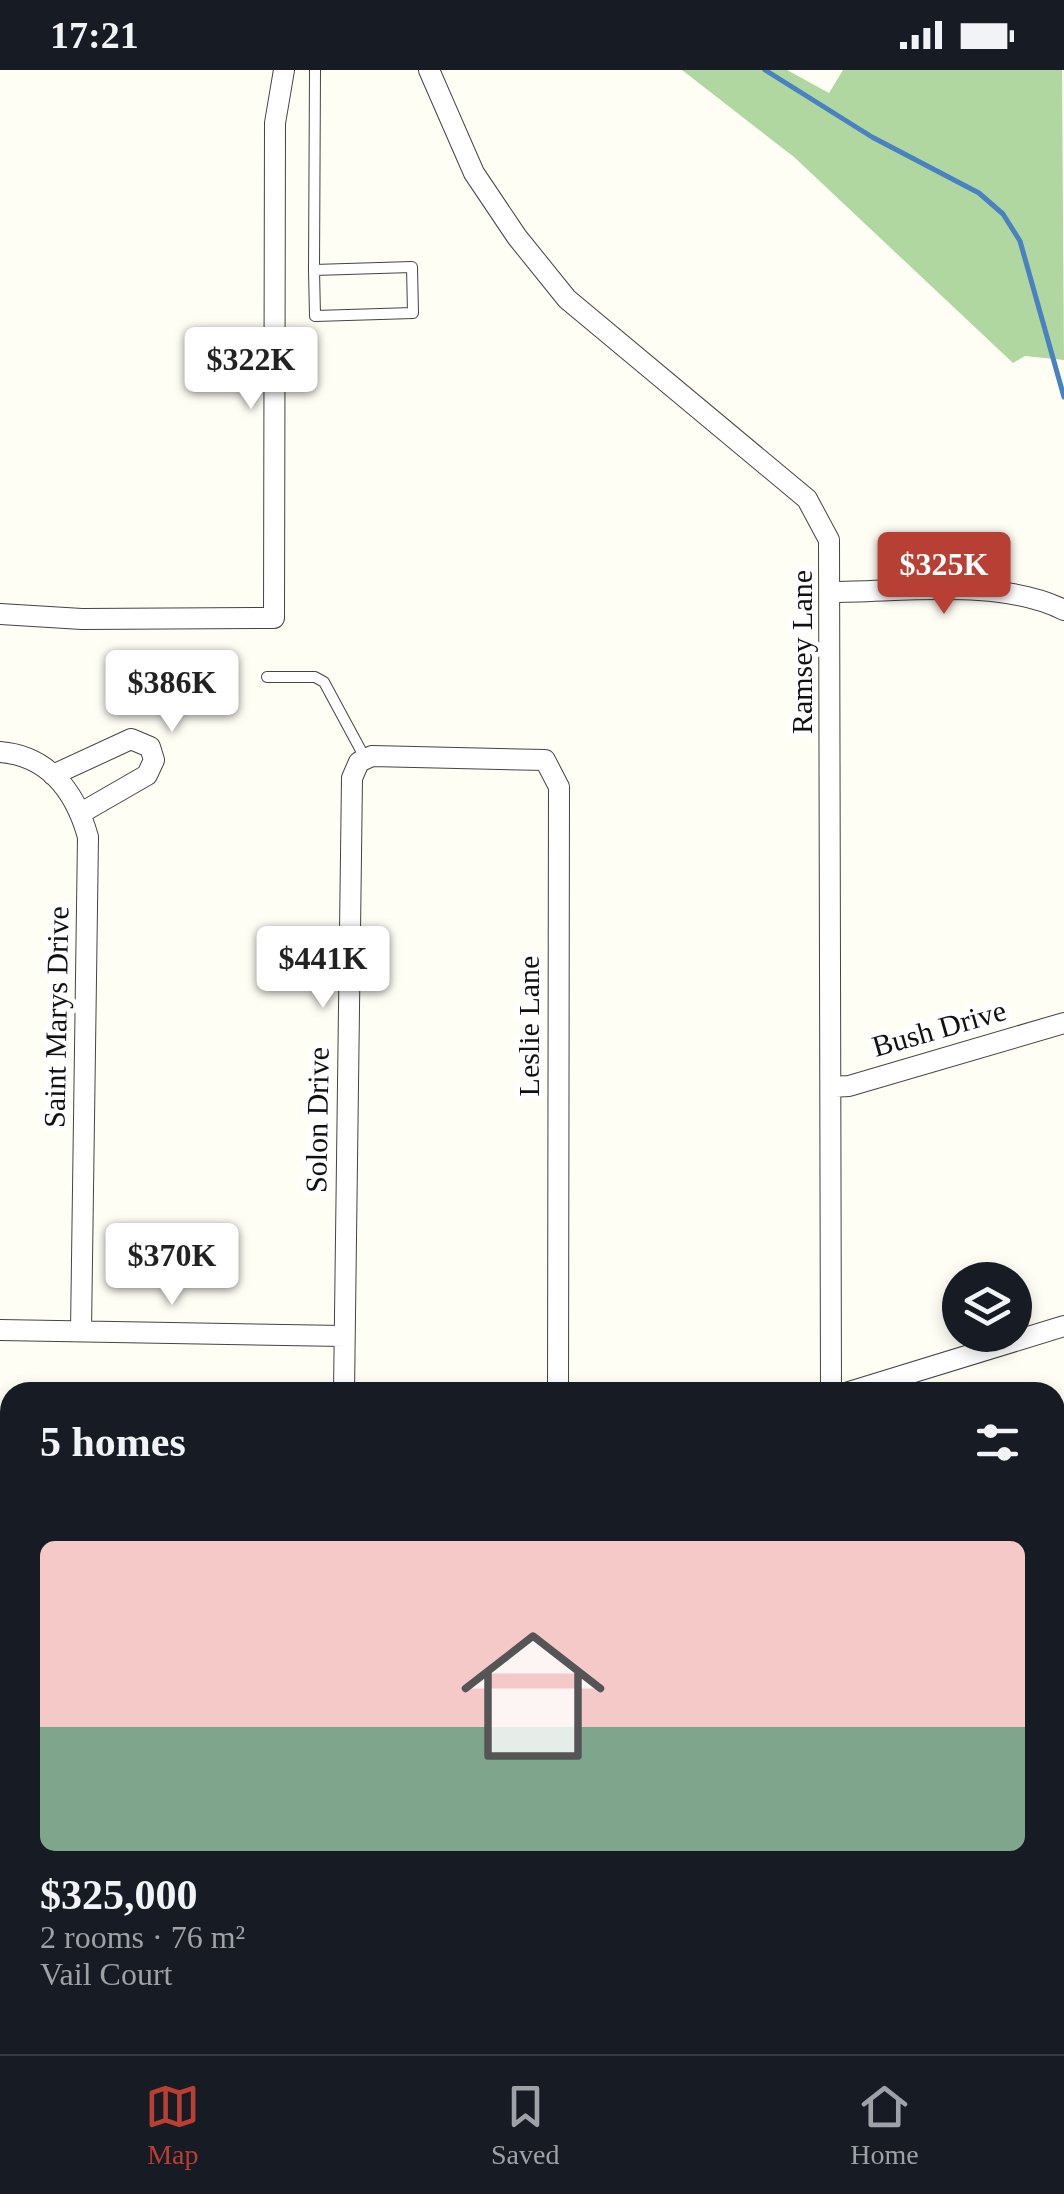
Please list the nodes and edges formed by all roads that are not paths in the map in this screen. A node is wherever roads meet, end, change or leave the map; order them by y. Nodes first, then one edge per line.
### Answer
1 (284, 70) edge
2 (315, 70) edge
3 (429, 70) edge
4 (314, 270) junction
5 (832, 592) junction
6 (1064, 610) edge
7 (0, 614) edge
8 (268, 678) dead end
9 (0, 752) edge
10 (365, 758) junction
11 (53, 776) junction
12 (81, 813) junction
13 (1064, 1023) edge
14 (831, 1087) junction
15 (1064, 1326) edge
16 (0, 1330) edge
17 (81, 1331) junction
18 (344, 1336) junction
19 (344, 1382) edge
20 (558, 1382) edge
21 (831, 1382) edge
22 (882, 1382) edge

1 - 7 street
2 - 4 lane
3 - 5 street, Ramsey Lane
4 - 4 lane
5 - 6 street
5 - 14 street, Ramsey Lane
8 - 10 lane
9 - 11 street, Saint Marys Drive
10 - 18 street, Solon Drive
10 - 20 street, Leslie Lane
11 - 12 street, Saint Marys Drive
11 - 12 street
12 - 17 street, Saint Marys Drive
13 - 14 street, Bush Drive
14 - 21 street, Ramsey Lane
15 - 22 street
16 - 17 street
17 - 18 street
18 - 19 street, Solon Drive

